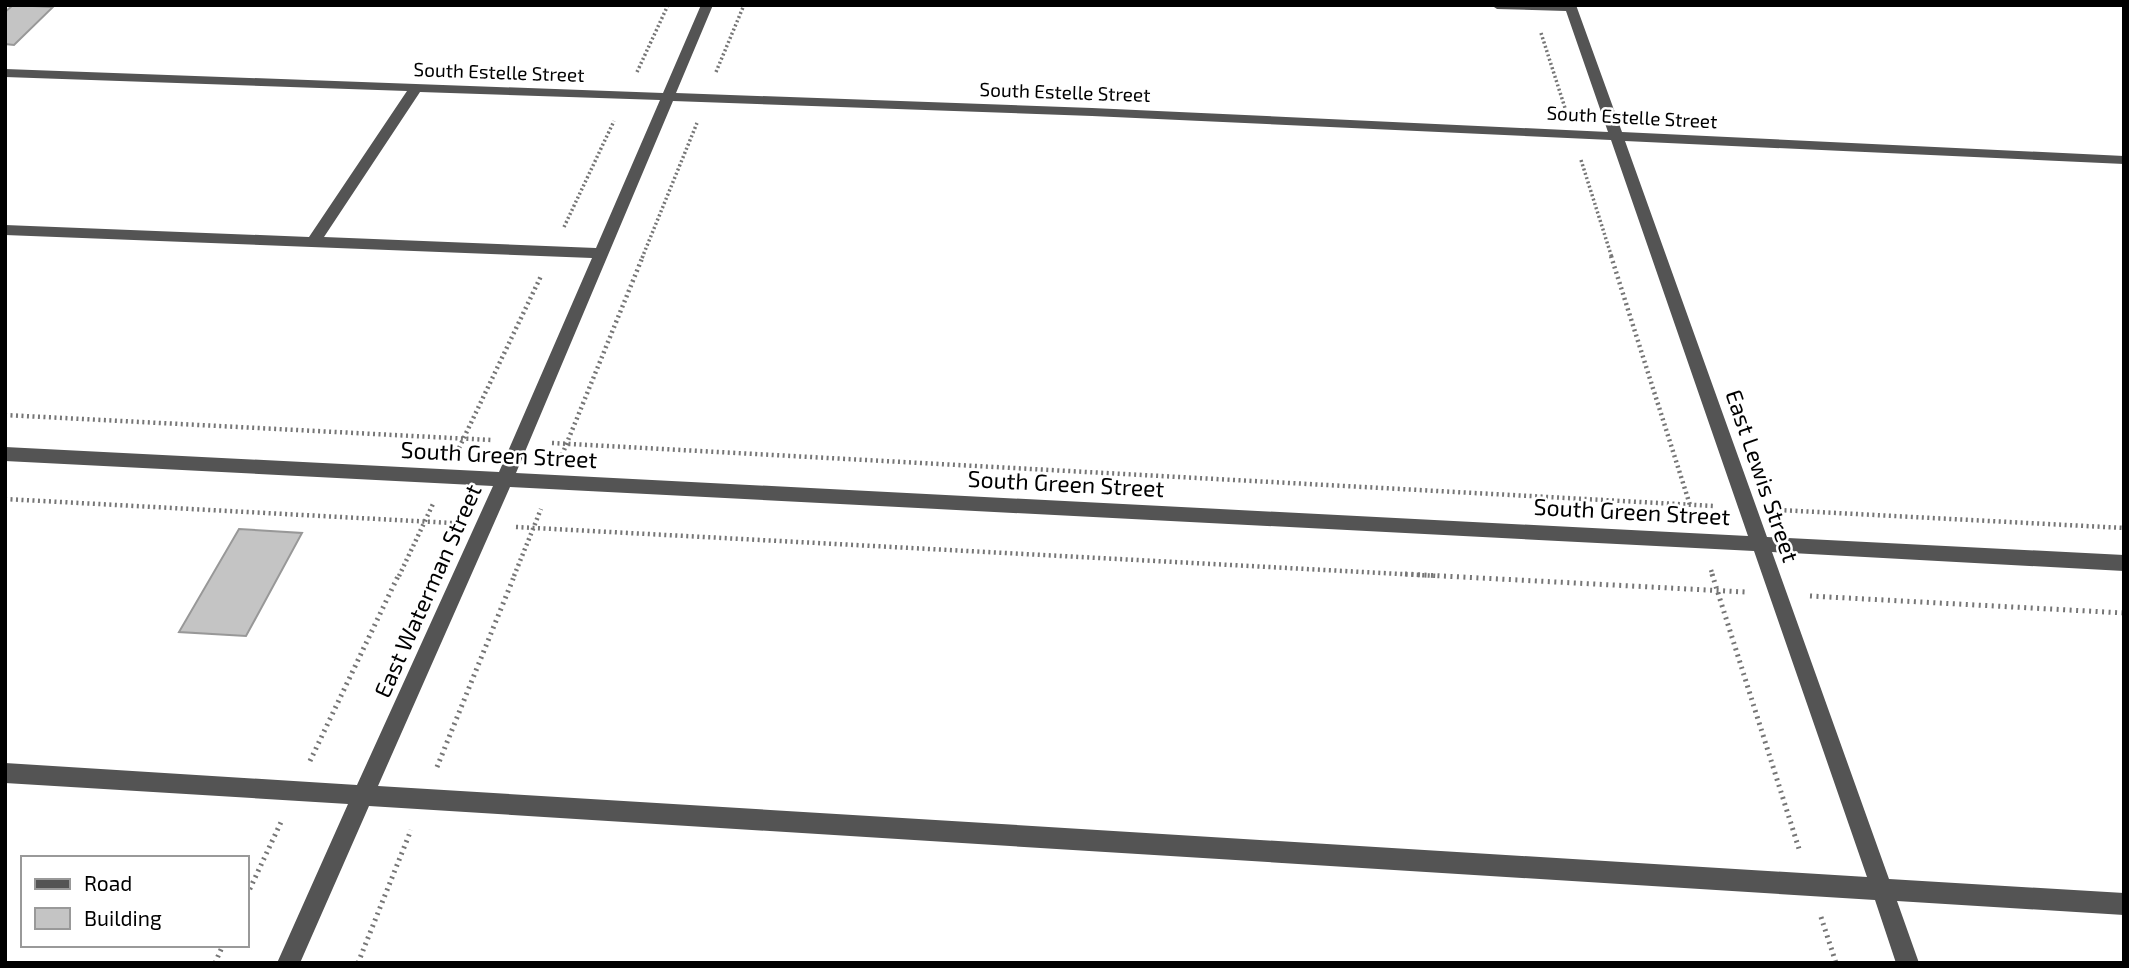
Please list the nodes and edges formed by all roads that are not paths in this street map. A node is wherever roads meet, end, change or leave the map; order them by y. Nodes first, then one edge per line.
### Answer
1 (707, 5) edge
2 (1497, 5) edge
3 (1533, 7) edge
4 (1570, 7) edge
5 (5, 73) edge
6 (416, 88) junction
7 (667, 97) junction
8 (1616, 136) junction
9 (2124, 160) edge
10 (5, 230) edge
11 (313, 242) junction
12 (601, 253) junction
13 (5, 454) edge
14 (504, 480) junction
15 (1760, 543) junction
16 (2124, 563) edge
17 (5, 773) edge
18 (363, 796) junction
19 (1882, 889) junction
20 (2124, 904) edge
21 (288, 963) edge
22 (1908, 963) edge

1 - 7 street, East Waterman Street
2 - 3 street
3 - 4 street
4 - 8 street, East Lewis Street
5 - 6 street, South Estelle Street
6 - 7 street, South Estelle Street
6 - 11 street
7 - 8 street, South Estelle Street
7 - 12 street, East Waterman Street
8 - 9 street, South Estelle Street
8 - 15 street, East Lewis Street
10 - 11 street
11 - 12 street
12 - 14 street, East Waterman Street
13 - 14 street, South Green Street
14 - 15 street, South Green Street
14 - 18 street, East Waterman Street
15 - 16 street, South Green Street
15 - 19 street, East Lewis Street
17 - 18 street
18 - 19 street
18 - 21 street, East Waterman Street
19 - 20 street
19 - 22 street, East Lewis Street

